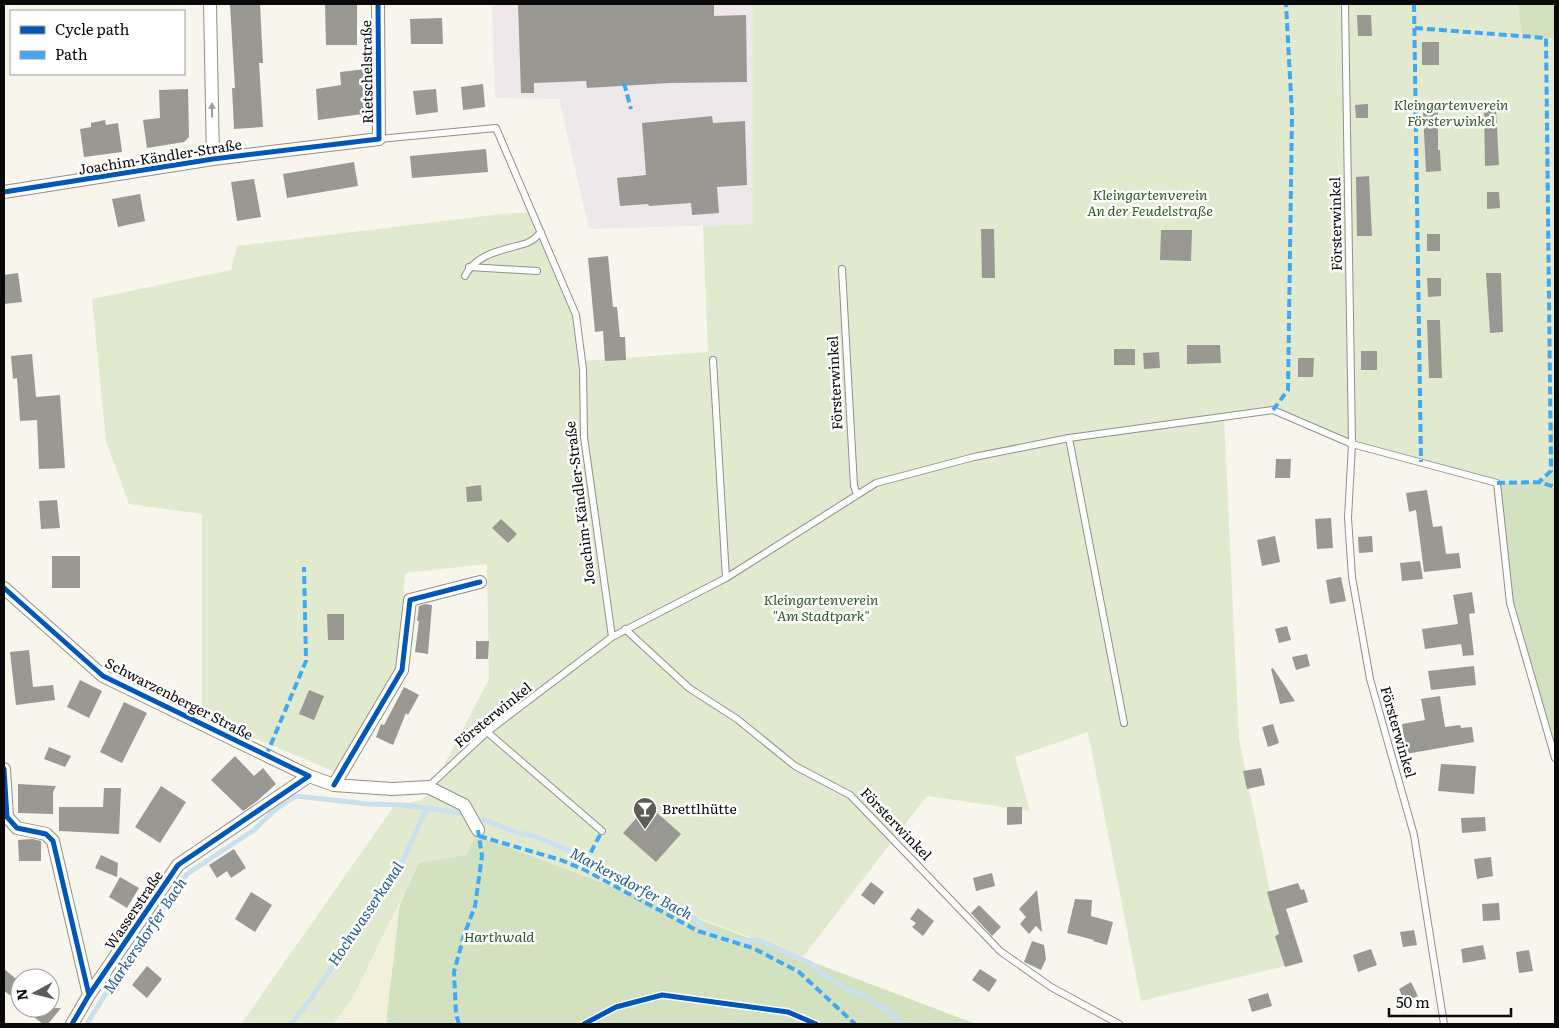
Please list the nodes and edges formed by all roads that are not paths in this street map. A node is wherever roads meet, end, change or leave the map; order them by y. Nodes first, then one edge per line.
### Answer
1 (210, 4) edge
2 (378, 4) edge
3 (1344, 4) edge
4 (379, 139) junction
5 (213, 159) junction
6 (4, 192) edge
7 (541, 232) junction
8 (469, 267) junction
9 (842, 269) dead end
10 (537, 271) dead end
11 (465, 276) dead end
12 (713, 360) dead end
13 (1069, 438) junction
14 (1352, 444) junction
15 (857, 494) junction
16 (726, 578) junction
17 (480, 582) dead end
18 (4, 588) edge
19 (625, 629) junction
20 (612, 638) junction
21 (1124, 723) dead end
22 (487, 732) junction
23 (1555, 758) edge
24 (4, 769) edge
25 (309, 776) junction
26 (334, 785) junction
27 (428, 788) junction
28 (478, 830) dead end
29 (602, 831) dead end
30 (90, 995) junction
31 (72, 1024) edge
32 (1119, 1024) edge
33 (1444, 1024) edge

5 -> 1 street
2 - 4 street, Rietschelstraße
3 - 14 lane, Försterwinkel
4 - 5 street, Joachim-Kändler-Straße
4 - 7 lane, Joachim-Kändler-Straße
5 - 6 street, Joachim-Kändler-Straße
7 - 8 lane
7 - 20 lane, Joachim-Kändler-Straße
8 - 10 lane
8 - 11 lane
9 - 15 lane, Försterwinkel
12 - 16 lane
13 - 14 lane, Försterwinkel
13 - 15 lane, Försterwinkel
13 - 21 lane
14 - 23 lane, Försterwinkel
14 - 33 lane, Försterwinkel
15 - 16 lane, Försterwinkel
16 - 19 lane, Försterwinkel
17 - 26 street
18 - 25 street, Schwarzenberger Straße
19 - 20 lane, Försterwinkel
19 - 32 lane, Försterwinkel
20 - 22 lane, Försterwinkel
22 - 27 lane, Försterwinkel
22 - 29 lane
24 - 30 street
25 - 26 street, Schwarzenberger Straße
25 - 30 street, Wasserstraße
26 - 27 street, Schwarzenberger Straße
27 - 28 street, Schwarzenberger Straße
30 - 31 street, Wasserstraße

